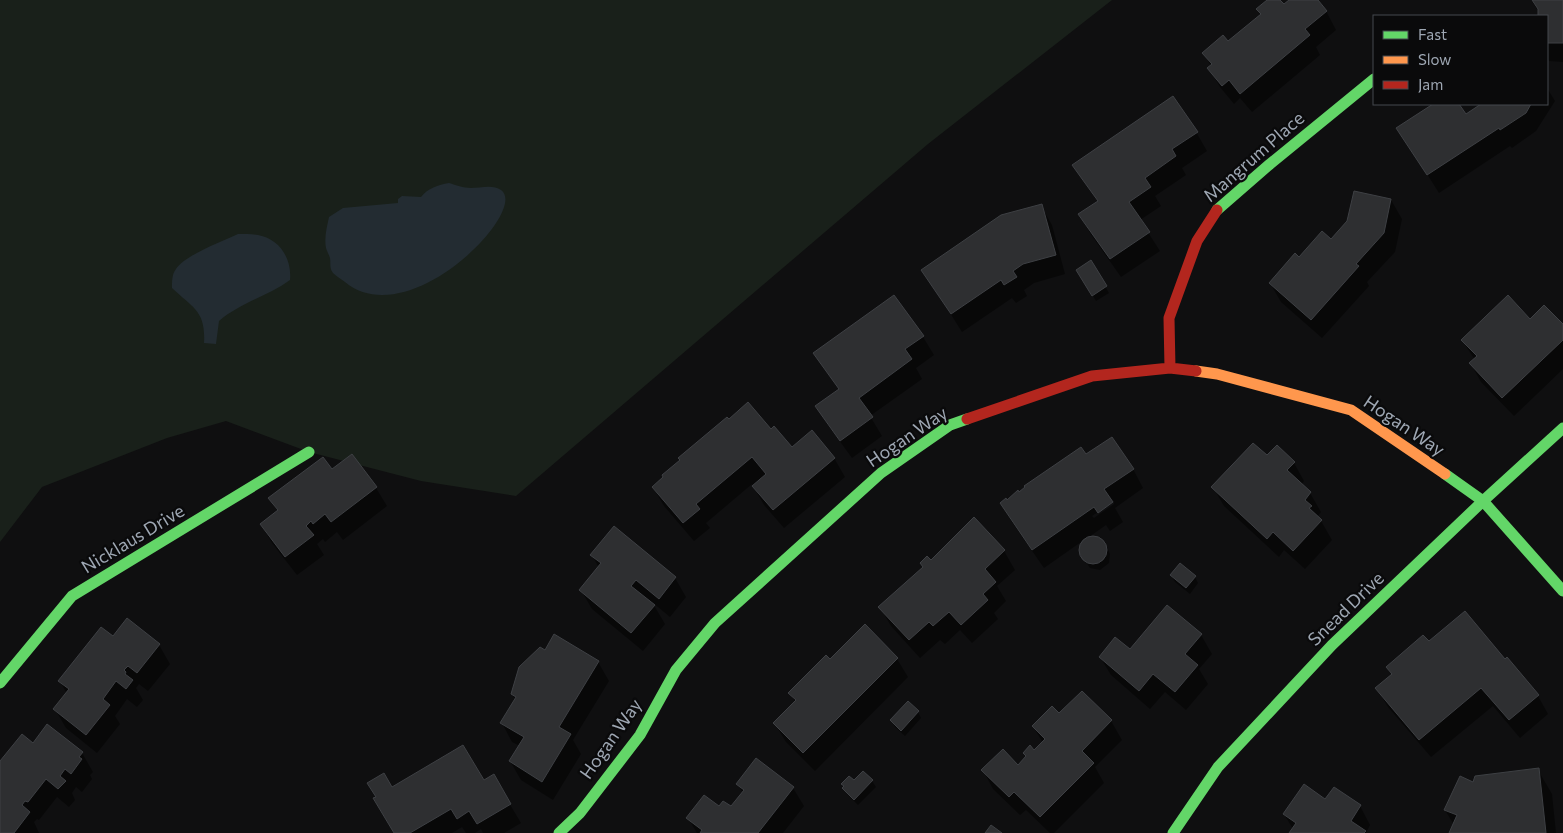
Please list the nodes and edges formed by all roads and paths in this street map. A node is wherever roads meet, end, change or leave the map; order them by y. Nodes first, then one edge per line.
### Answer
1 (1373, 80) edge
2 (1170, 368) junction
3 (1563, 428) edge
4 (309, 452) dead end
5 (1483, 501) junction
6 (1563, 591) edge
7 (0, 684) edge
8 (559, 833) edge
9 (1173, 833) edge

1 - 2 street, Mangrum Place
2 - 5 street, Hogan Way
2 - 8 street, Hogan Way
3 - 5 street, Snead Drive
4 - 7 street, Nicklaus Drive
5 - 6 street, Hogan Way
5 - 9 street, Snead Drive

